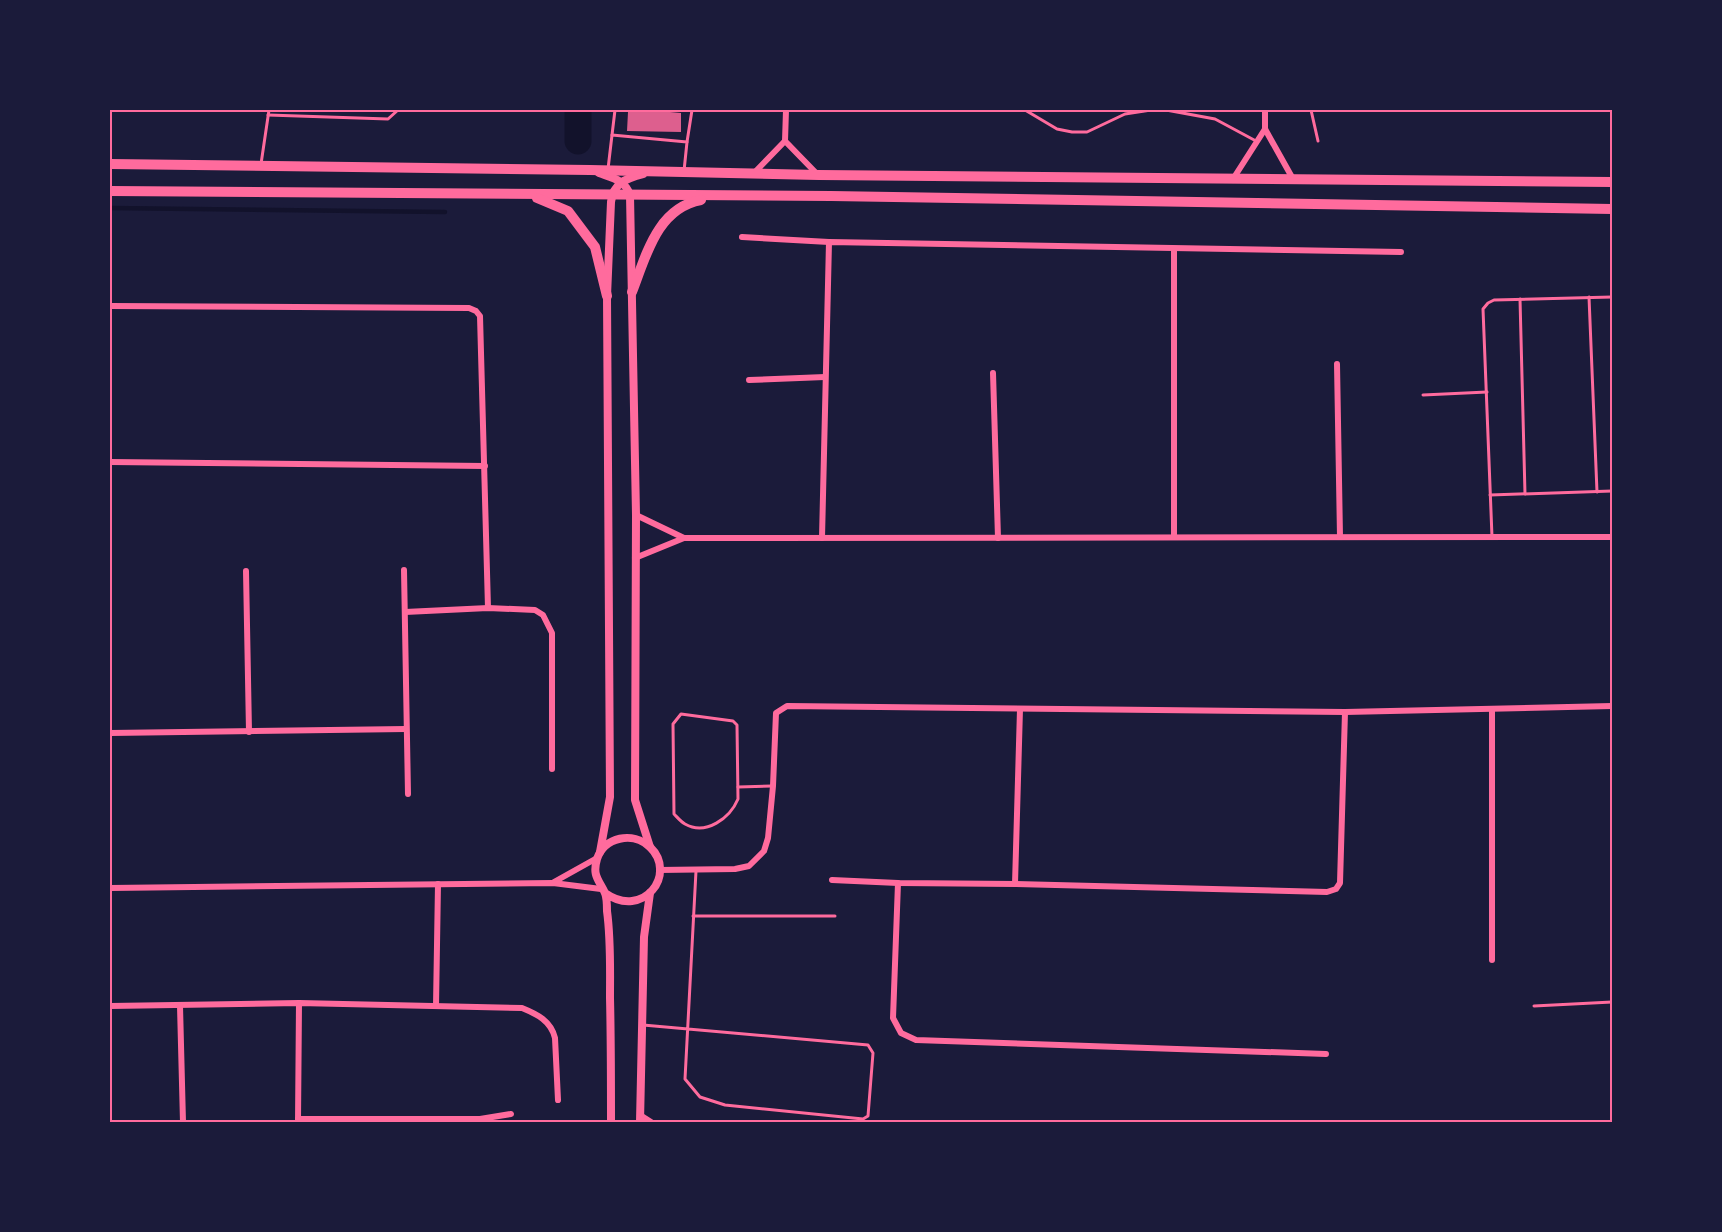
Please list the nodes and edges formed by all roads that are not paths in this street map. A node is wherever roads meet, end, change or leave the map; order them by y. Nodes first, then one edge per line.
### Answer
1 (269, 110) edge
2 (399, 110) edge
3 (615, 110) edge
4 (692, 110) edge
5 (786, 110) edge
6 (1026, 110) edge
7 (1151, 110) edge
8 (1166, 110) edge
9 (1265, 110) edge
10 (1311, 110) edge
11 (268, 115) junction
12 (1264, 129) junction
13 (612, 135) junction
14 (785, 141) junction
15 (1256, 141) junction
16 (1318, 141) dead end
17 (687, 142) junction
18 (110, 164) edge
19 (261, 166) junction
20 (590, 170) junction
21 (608, 171) junction
22 (653, 172) junction
23 (684, 172) junction
24 (755, 173) junction
25 (819, 175) junction
26 (1233, 179) junction
27 (1293, 179) junction
28 (621, 182) junction
29 (1612, 182) edge
30 (110, 191) edge
31 (612, 195) junction
32 (630, 195) junction
33 (533, 196) junction
34 (728, 196) junction
35 (1612, 209) edge
36 (742, 237) dead end
37 (829, 242) junction
38 (1174, 249) junction
39 (1401, 252) dead end
40 (632, 292) junction
41 (607, 296) junction
42 (1589, 297) junction
43 (1612, 297) edge
44 (1520, 299) junction
45 (110, 306) edge
46 (1337, 364) dead end
47 (993, 373) dead end
48 (825, 377) junction
49 (749, 380) dead end
50 (1486, 392) junction
51 (1423, 395) dead end
52 (110, 462) edge
53 (485, 466) junction
54 (1612, 491) edge
55 (1597, 492) junction
56 (1525, 494) junction
57 (1490, 495) junction
58 (636, 515) junction
59 (1174, 537) junction
60 (1340, 537) junction
61 (1492, 537) junction
62 (1612, 537) edge
63 (684, 538) junction
64 (822, 538) junction
65 (998, 538) junction
66 (635, 558) junction
67 (404, 570) dead end
68 (246, 571) dead end
69 (488, 608) junction
70 (405, 612) junction
71 (1612, 706) edge
72 (1020, 709) junction
73 (1492, 710) junction
74 (1345, 712) junction
75 (406, 729) junction
76 (249, 732) junction
77 (110, 733) edge
78 (552, 769) dead end
79 (738, 786) junction
80 (773, 786) junction
81 (408, 794) dead end
82 (650, 847) junction
83 (599, 855) junction
84 (660, 870) junction
85 (696, 871) junction
86 (832, 880) dead end
87 (554, 883) junction
88 (898, 883) junction
89 (438, 884) junction
90 (1015, 884) junction
91 (110, 888) edge
92 (603, 891) junction
93 (650, 892) junction
94 (693, 916) junction
95 (835, 916) dead end
96 (1492, 960) dead end
97 (1612, 1002) edge
98 (299, 1003) junction
99 (110, 1006) edge
100 (180, 1006) junction
101 (436, 1006) junction
102 (1534, 1006) dead end
103 (641, 1024) junction
104 (687, 1029) junction
105 (1326, 1054) dead end
106 (558, 1100) dead end
107 (511, 1114) dead end
108 (640, 1118) edge
109 (298, 1121) edge
110 (480, 1121) edge
111 (183, 1122) edge
112 (611, 1122) edge
113 (651, 1122) edge

1 - 11 lane
2 - 11 lane
3 - 13 lane
4 - 17 lane
5 - 14 street
6 - 7 lane
8 - 15 lane
9 - 12 street
10 - 16 lane
11 - 19 lane
12 - 15 street
12 - 27 street
13 - 17 lane
13 - 21 lane
14 - 24 street
14 - 25 street
15 - 26 street
17 - 23 lane
18 - 19 main road
19 - 20 main road
20 - 21 main road
20 - 28 street
21 - 22 main road
22 - 23 main road
22 - 28 street
23 - 24 main road
24 - 25 main road
25 - 26 main road
26 - 27 main road
27 - 29 main road
28 - 31 street
28 - 32 street
30 - 33 main road
31 - 32 main road
31 - 33 main road
31 - 41 street
32 - 34 main road
32 - 40 street
33 - 41 main road
34 - 35 main road
34 - 40 main road
36 - 37 street
37 - 38 street
37 - 48 street
38 - 39 street
38 - 59 street
40 - 58 street
41 - 83 street
42 - 43 lane
42 - 44 lane
42 - 55 lane
44 - 50 lane
44 - 56 lane
45 - 53 street
46 - 60 street
47 - 65 street
48 - 49 street
48 - 64 street
50 - 51 lane
50 - 57 lane
52 - 53 street
53 - 69 street
54 - 55 lane
55 - 56 lane
56 - 57 lane
57 - 61 lane
58 - 63 street
58 - 66 street
59 - 60 street
59 - 65 street
60 - 61 street
61 - 62 street
63 - 64 street
63 - 66 street
64 - 65 street
66 - 82 street
67 - 70 street
68 - 76 street
69 - 70 street
69 - 78 street
70 - 75 street
71 - 73 street
72 - 74 street
72 - 80 street
72 - 90 street
73 - 74 street
73 - 96 street
74 - 90 street
75 - 76 street
75 - 81 street
76 - 77 street
79 - 79 lane
79 - 80 lane
80 - 85 street
82 - 83 street
82 - 84 street
83 - 87 street
83 - 92 street
84 - 85 street
84 - 93 street
85 - 94 lane
86 - 88 street
87 - 89 street
87 - 92 street
88 - 90 street
88 - 105 street
89 - 91 street
89 - 101 street
92 - 93 street
92 - 112 street
93 - 103 street
94 - 95 lane
94 - 104 lane
97 - 102 lane
98 - 100 street
98 - 101 street
98 - 109 street
99 - 100 street
100 - 111 street
101 - 106 street
103 - 104 lane
103 - 108 street
104 - 104 lane
107 - 110 street
108 - 113 street
109 - 110 street

